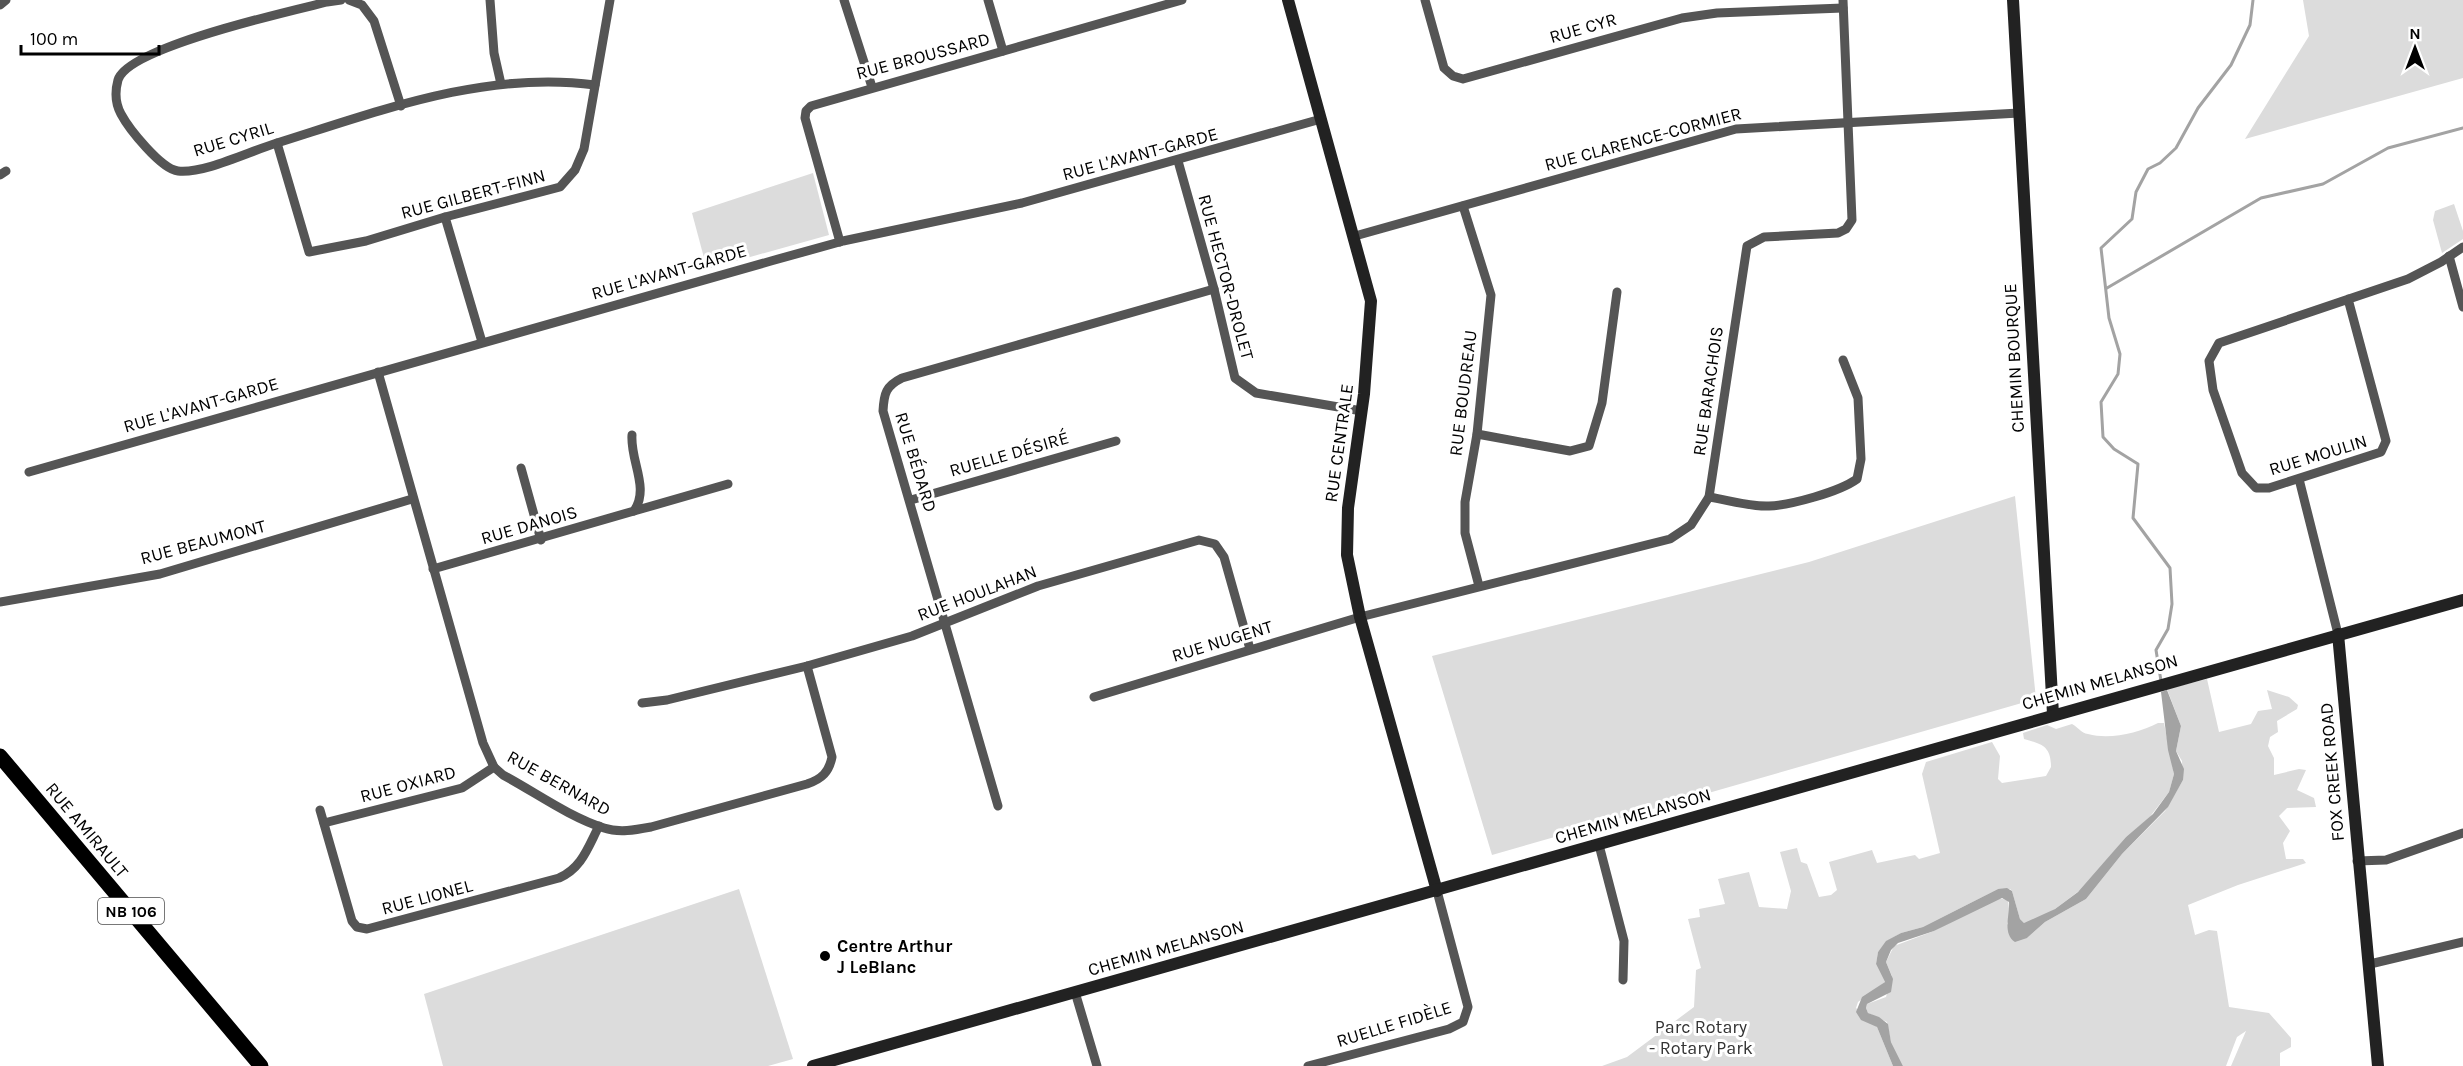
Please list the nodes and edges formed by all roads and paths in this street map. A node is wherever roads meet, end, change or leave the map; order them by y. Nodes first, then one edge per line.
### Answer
1 (6, 0) edge
2 (341, 0) edge
3 (349, 0) edge
4 (490, 0) edge
5 (610, 0) edge
6 (844, 0) edge
7 (988, 0) edge
8 (1142, 0) edge
9 (1182, 0) edge
10 (1288, 0) edge
11 (1425, 0) edge
12 (2013, 0) edge
13 (1843, 4) edge
14 (0, 5) edge
15 (1145, 11) junction
16 (1003, 51) junction
17 (501, 84) junction
18 (595, 85) junction
19 (872, 87) junction
20 (401, 106) junction
21 (2019, 113) junction
22 (1321, 119) junction
23 (1849, 122) junction
24 (277, 143) junction
25 (1178, 161) junction
26 (1463, 206) junction
27 (445, 217) junction
28 (1355, 236) junction
29 (840, 242) junction
30 (2463, 247) edge
31 (2449, 256) junction
32 (1214, 289) junction
33 (1617, 292) dead end
34 (2348, 299) junction
35 (2463, 307) edge
36 (482, 342) junction
37 (1843, 360) dead end
38 (378, 372) junction
39 (1362, 411) junction
40 (1477, 434) junction
41 (632, 435) dead end
42 (1116, 441) dead end
43 (521, 468) dead end
44 (29, 472) dead end
45 (2299, 479) junction
46 (729, 484) dead end
47 (1709, 497) junction
48 (412, 500) junction
49 (911, 500) junction
50 (634, 511) junction
51 (541, 540) junction
52 (433, 569) junction
53 (1479, 586) junction
54 (2463, 600) edge
55 (0, 602) edge
56 (1360, 616) junction
57 (946, 624) junction
58 (2338, 634) junction
59 (1250, 649) junction
60 (807, 666) junction
61 (1094, 696) dead end
62 (642, 703) dead end
63 (2053, 714) junction
64 (0, 756) edge
65 (495, 767) junction
66 (998, 806) dead end
67 (320, 810) dead end
68 (324, 823) junction
69 (599, 826) junction
70 (2463, 833) edge
71 (1599, 845) junction
72 (2357, 861) junction
73 (1437, 891) junction
74 (2463, 942) edge
75 (2370, 964) junction
76 (1623, 980) dead end
77 (1075, 992) junction
78 (261, 1066) edge
79 (813, 1066) edge
80 (1097, 1066) edge
81 (1308, 1066) edge
82 (2378, 1066) edge

1 - 14 street
2 - 24 street, RUE CYRIL
3 - 20 street
4 - 17 street
5 - 18 street, RUE GILBERT-FINN
6 - 19 street
7 - 16 street
8 - 15 street
9 - 15 street, RUE BROUSSARD
10 - 22 street, RUE CENTRALE
11 - 13 street, RUE CYR
12 - 21 street, CHEMIN BOURQUE
13 - 23 street, RUE BARACHOIS
15 - 16 street, RUE BROUSSARD
16 - 19 street, RUE BROUSSARD
17 - 18 street, RUE CYRIL
17 - 20 street, RUE CYRIL
18 - 27 street, RUE GILBERT-FINN
19 - 29 street, RUE BROUSSARD
20 - 24 street, RUE CYRIL
21 - 23 street, RUE CLARENCE-CORMIER
21 - 63 street, CHEMIN BOURQUE
22 - 25 street, RUE L'AVANT-GARDE
22 - 28 street, RUE CENTRALE
23 - 26 street, RUE CLARENCE-CORMIER
23 - 47 street, RUE BARACHOIS
24 - 27 street, RUE GILBERT-FINN
25 - 29 street, RUE L'AVANT-GARDE
25 - 32 street, RUE HECTOR-DROLET
26 - 28 street, RUE CLARENCE-CORMIER
26 - 40 street, RUE BOUDREAU
27 - 36 street
28 - 39 street, RUE CENTRALE
29 - 36 street, RUE L'AVANT-GARDE
30 - 31 street, RUE MOULIN
31 - 34 street, RUE MOULIN
31 - 35 street
32 - 39 street, RUE HECTOR-DROLET
32 - 49 street, RUE BÉDARD
33 - 40 street
34 - 45 street, RUE MOULIN
34 - 45 street, RUE MOULIN
36 - 38 street, RUE L'AVANT-GARDE
37 - 47 street
38 - 44 street, RUE L'AVANT-GARDE
38 - 48 street, RUE BERNARD
39 - 56 street, RUE CENTRALE
40 - 53 street, RUE BOUDREAU
41 - 50 street
42 - 49 street, RUELLE DÉSIRÉ
43 - 51 street
45 - 58 street, FOX CREEK ROAD
46 - 50 street, RUE DANOIS
47 - 53 street, RUE BARACHOIS
48 - 52 street, RUE BERNARD
48 - 55 street, RUE BEAUMONT
49 - 57 street, RUE BÉDARD
50 - 51 street, RUE DANOIS
51 - 52 street, RUE DANOIS
52 - 65 street, RUE BERNARD
53 - 56 street, RUE BARACHOIS
54 - 58 street, CHEMIN MELANSON
56 - 59 street, RUE NUGENT
56 - 73 street, RUE CENTRALE
57 - 59 street, RUE HOULAHAN
57 - 60 street, RUE HOULAHAN
57 - 66 street, RUE BÉDARD
58 - 63 street, CHEMIN MELANSON
58 - 72 street, FOX CREEK ROAD
59 - 61 street, RUE NUGENT
60 - 62 street, RUE HOULAHAN
60 - 69 street, RUE BERNARD
63 - 71 street, CHEMIN MELANSON
64 - 78 main road, RUE AMIRAULT / NB 106
65 - 68 street, RUE OXIARD
65 - 69 street, RUE BERNARD
67 - 68 street, RUE LIONEL
68 - 69 street, RUE LIONEL
70 - 72 street
71 - 73 street, CHEMIN MELANSON
71 - 76 street
72 - 75 street, FOX CREEK ROAD
73 - 77 street, CHEMIN MELANSON
73 - 81 street, RUELLE FIDÈLE
74 - 75 street
75 - 82 street, FOX CREEK ROAD
77 - 79 street, CHEMIN MELANSON
77 - 80 street

